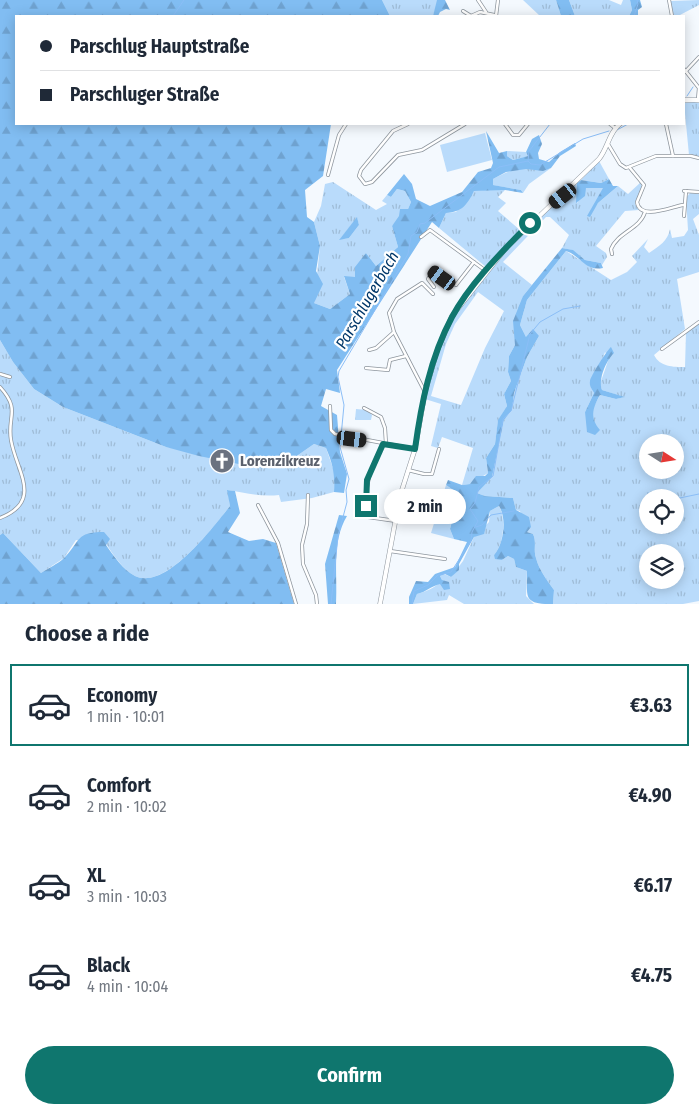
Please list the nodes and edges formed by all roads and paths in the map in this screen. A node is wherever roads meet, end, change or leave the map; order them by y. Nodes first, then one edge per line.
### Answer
1 (478, 0) edge
2 (498, 0) edge
3 (669, 0) edge
4 (463, 11) dead end
5 (486, 12) junction
6 (469, 15) edge
7 (475, 15) edge
8 (495, 15) edge
9 (672, 15) edge
10 (699, 57) edge
11 (685, 69) edge
12 (685, 71) edge
13 (699, 99) edge
14 (685, 100) edge
15 (345, 125) edge
16 (406, 125) edge
17 (463, 125) edge
18 (506, 125) edge
19 (527, 125) edge
20 (611, 125) edge
21 (619, 125) edge
22 (666, 125) edge
23 (615, 128) junction
24 (608, 144) junction
25 (673, 156) junction
26 (699, 158) edge
27 (630, 168) junction
28 (328, 175) dead end
29 (699, 192) edge
30 (683, 206) junction
31 (646, 212) junction
32 (684, 216) dead end
33 (421, 237) dead end
34 (612, 254) dead end
35 (474, 262) junction
36 (486, 272) junction
37 (434, 287) dead end
38 (432, 294) dead end
39 (699, 322) edge
40 (394, 332) junction
41 (662, 349) dead end
42 (369, 350) dead end
43 (406, 356) junction
44 (366, 368) dead end
45 (0, 374) edge
46 (10, 377) dead end
47 (0, 387) edge
48 (425, 392) junction
49 (330, 406) dead end
50 (364, 408) dead end
51 (385, 444) junction
52 (415, 449) junction
53 (439, 449) dead end
54 (408, 470) junction
55 (308, 495) dead end
56 (400, 496) junction
57 (426, 502) dead end
58 (258, 505) dead end
59 (368, 513) dead end
60 (368, 517) dead end
61 (0, 518) edge
62 (396, 521) junction
63 (389, 551) junction
64 (446, 560) dead end
65 (296, 604) edge
66 (317, 604) edge
67 (380, 604) edge

1 - 5 street
2 - 8 street
3 - 9 street
4 - 6 street
5 - 7 street
5 - 8 street
10 - 11 street
12 - 13 street
13 - 14 main road
15 - 28 street
16 - 17 street
18 - 19 street
20 - 23 street
21 - 23 main road
22 - 25 street
23 - 24 main road
24 - 27 street
24 - 36 main road
25 - 26 street
25 - 27 street
27 - 31 street
29 - 30 street
30 - 31 street
30 - 32 street
31 - 34 street
33 - 35 street
35 - 36 street
35 - 37 street
36 - 48 main road
38 - 40 street
39 - 41 street
40 - 42 street
40 - 43 street
43 - 44 street
43 - 48 street
45 - 46 street
47 - 61 street
48 - 52 main road
49 - 51 street
50 - 51 street
51 - 52 street
51 - 59 street
52 - 54 main road
53 - 54 street
54 - 56 main road
55 - 66 street
56 - 57 street
56 - 62 main road
58 - 65 street
60 - 62 street
62 - 63 main road
63 - 64 street
63 - 67 main road

